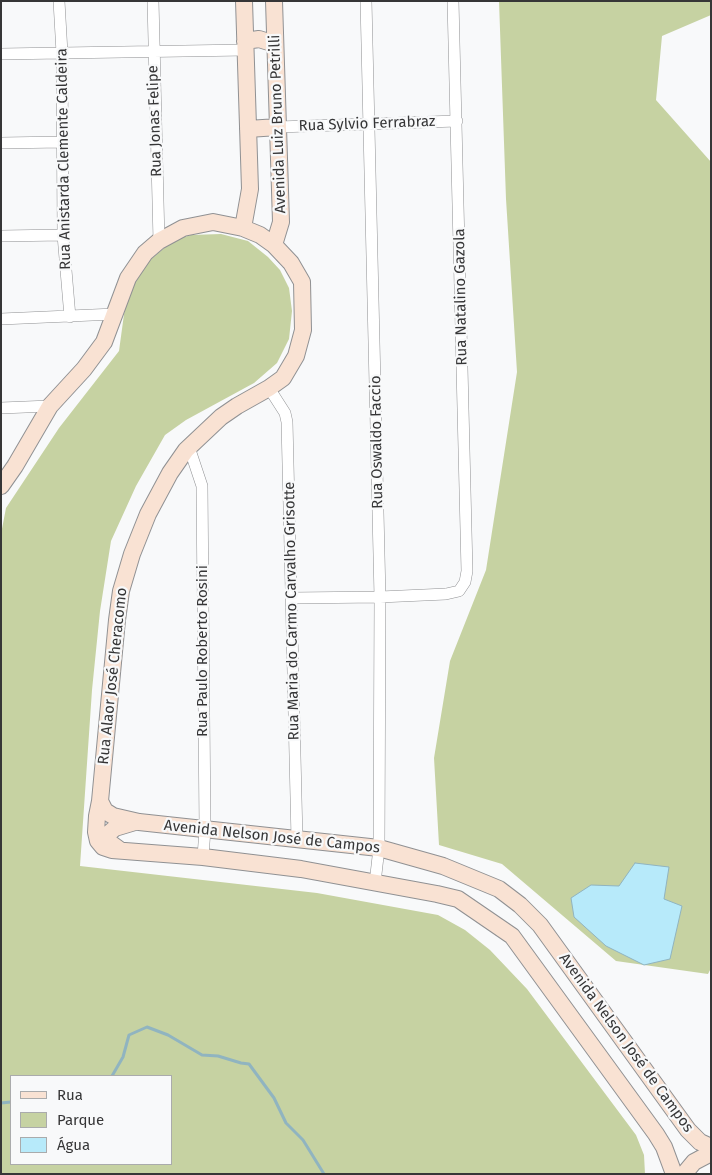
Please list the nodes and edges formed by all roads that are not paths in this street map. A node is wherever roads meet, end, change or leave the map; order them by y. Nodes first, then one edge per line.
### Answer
1 (59, 1) edge
2 (153, 1) edge
3 (244, 1) edge
4 (274, 1) edge
5 (366, 1) edge
6 (453, 1) edge
7 (275, 44) junction
8 (245, 46) junction
9 (153, 51) junction
10 (62, 53) junction
11 (1, 54) edge
12 (457, 122) junction
13 (369, 124) junction
14 (278, 127) junction
15 (248, 130) junction
16 (62, 142) junction
17 (1, 143) edge
18 (243, 228) junction
19 (64, 235) junction
20 (1, 236) edge
21 (159, 241) junction
22 (274, 245) junction
23 (115, 314) junction
24 (70, 317) junction
25 (1, 319) edge
26 (269, 388) junction
27 (50, 406) junction
28 (1, 408) edge
29 (189, 447) junction
30 (1, 486) edge
31 (380, 597) junction
32 (292, 598) junction
33 (100, 801) junction
34 (137, 822) junction
35 (204, 829) junction
36 (297, 840) junction
37 (103, 848) joint
38 (379, 848) junction
39 (124, 852) junction
40 (203, 857) junction
41 (375, 883) junction
42 (711, 1147) edge
43 (711, 1154) edge
44 (674, 1174) edge
45 (684, 1174) edge

1 - 10 street, Rua Anistarda Clemente Caldeira
2 - 9 street, Rua Jonas Felipe
3 - 8 main road, Avenida Luiz Bruno Petrilli
4 - 7 main road, Avenida Luiz Bruno Petrilli
5 - 13 street, Rua Oswaldo Faccio
6 - 12 street, Rua Natalino Gazola
7 - 8 main road
7 - 14 main road, Avenida Luiz Bruno Petrilli
8 - 9 street
8 - 15 main road, Avenida Luiz Bruno Petrilli
9 - 10 street
9 - 21 street, Rua Jonas Felipe
10 - 11 street
10 - 16 street, Rua Anistarda Clemente Caldeira
12 - 13 street, Rua Sylvio Ferrabraz
12 - 31 street, Rua Natalino Gazola
13 - 14 street, Rua Sylvio Ferrabraz
13 - 31 street, Rua Oswaldo Faccio
14 - 15 main road
14 - 22 main road, Avenida Luiz Bruno Petrilli
15 - 18 main road, Avenida Luiz Bruno Petrilli
16 - 17 street
16 - 19 street, Rua Anistarda Clemente Caldeira
18 - 21 main road, Rua Alaor José Cheracomo
18 - 22 main road, Rua Alaor José Cheracomo
19 - 20 street
19 - 24 street, Rua Anistarda Clemente Caldeira
21 - 23 main road, Rua Alaor José Cheracomo
22 - 26 main road, Rua Alaor José Cheracomo
23 - 24 street
23 - 27 main road, Rua Alaor José Cheracomo
24 - 25 street
26 - 29 main road, Rua Alaor José Cheracomo
26 - 32 street, Rua Maria do Carmo Carvalho Grisotte
27 - 28 street
27 - 30 main road, Rua Alaor José Cheracomo
29 - 33 main road, Rua Alaor José Cheracomo
29 - 35 street, Rua Paulo Roberto Rosini
31 - 32 street
31 - 38 street, Rua Oswaldo Faccio
32 - 36 street, Rua Maria do Carmo Carvalho Grisotte
33 - 34 main road, Avenida Nelson José de Campos
33 - 37 main road, Rua Alaor José Cheracomo
34 - 35 main road, Avenida Nelson José de Campos
34 - 39 main road
35 - 36 main road, Avenida Nelson José de Campos
35 - 40 street, Rua Paulo Roberto Rosini
36 - 38 main road, Avenida Nelson José de Campos
37 - 39 main road, Avenida Nelson José de Campos
38 - 41 street, Rua Oswaldo Faccio
38 - 42 main road, Avenida Nelson José de Campos
39 - 40 main road, Avenida Nelson José de Campos
40 - 41 main road, Avenida Nelson José de Campos
41 - 44 main road, Avenida Nelson José de Campos
43 - 45 main road

